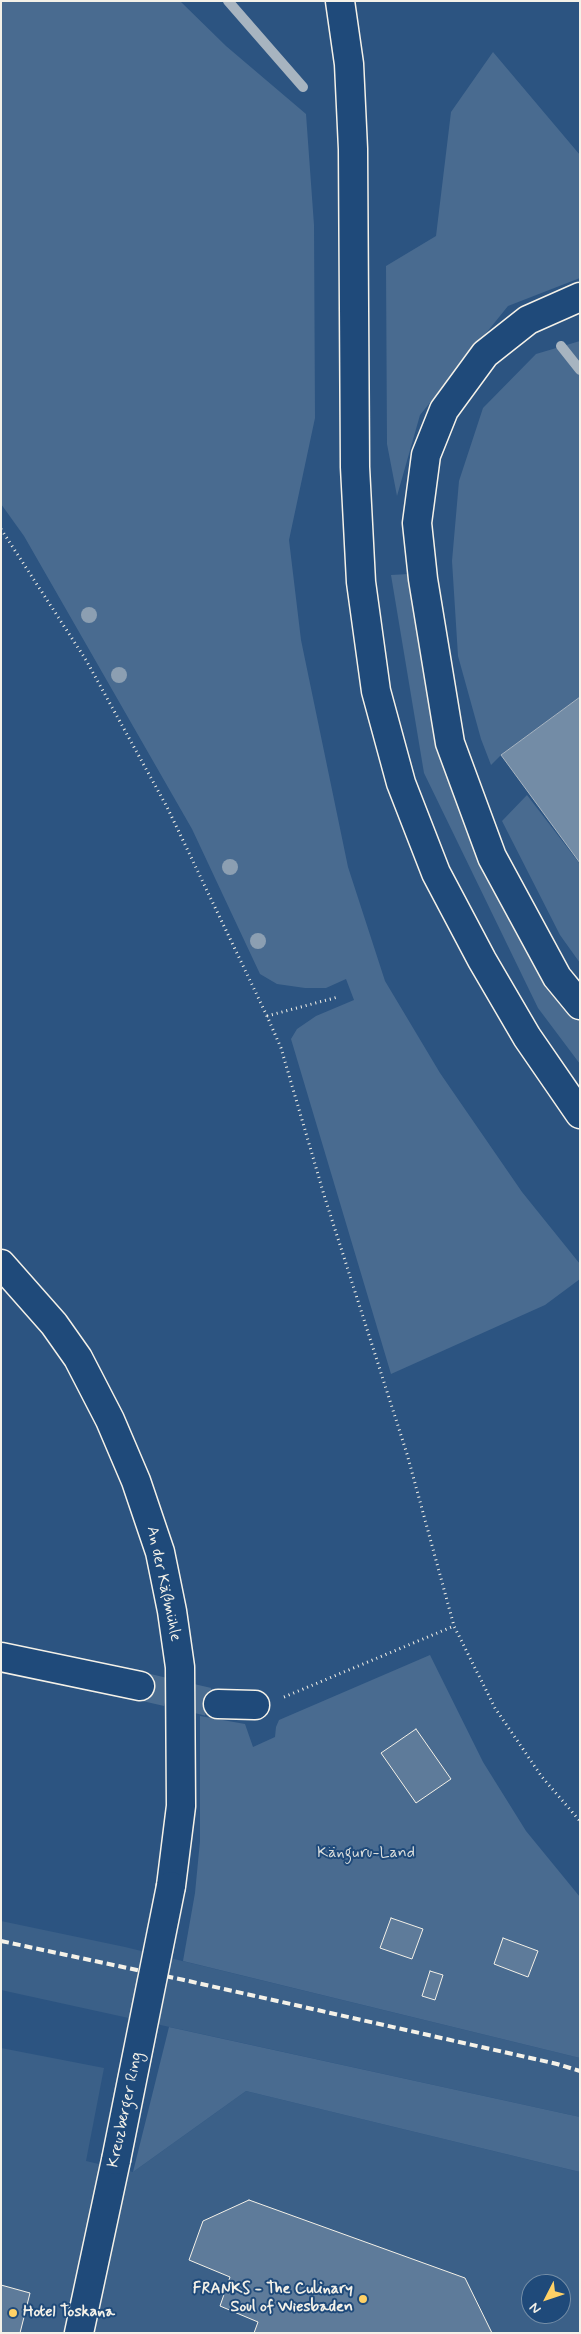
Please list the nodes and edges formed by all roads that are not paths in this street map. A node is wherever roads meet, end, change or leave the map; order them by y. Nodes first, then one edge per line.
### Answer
1 (340, 1) edge
2 (580, 297) edge
3 (580, 1005) edge
4 (580, 1114) edge
5 (1, 1264) edge
6 (1, 1657) edge
7 (140, 1686) tunnel mouth
8 (218, 1704) tunnel mouth
9 (254, 1705) road end
10 (171, 1886) joint
11 (79, 2333) edge

1 - 4 main road
2 - 3 main road
5 - 10 main road, An der Käßmühle
6 - 7 main road
8 - 9 main road
10 - 11 main road, Kreuzberger Ring, bridge

